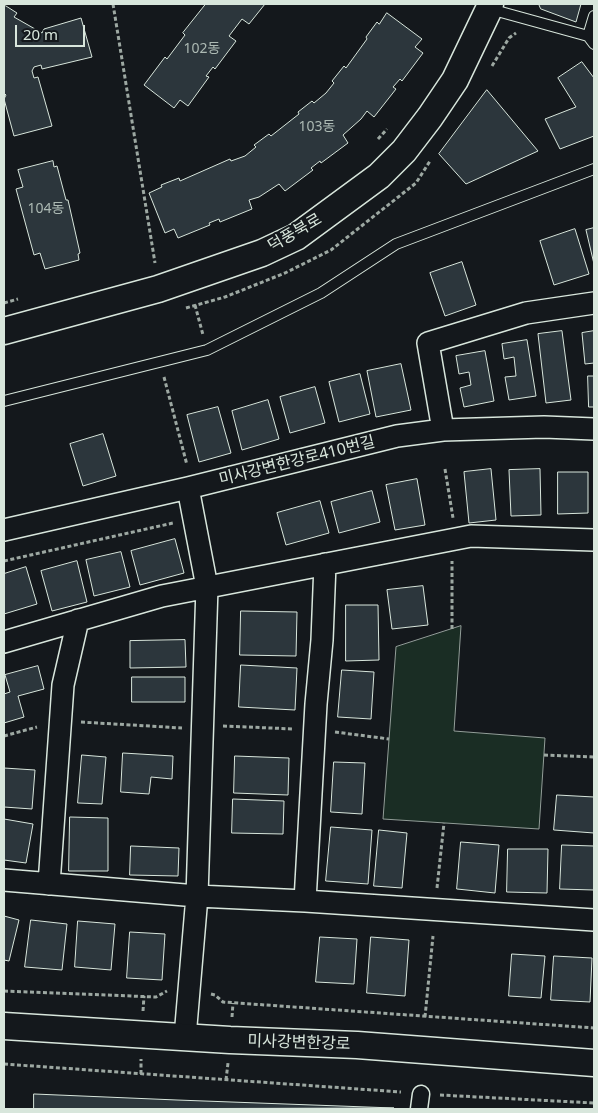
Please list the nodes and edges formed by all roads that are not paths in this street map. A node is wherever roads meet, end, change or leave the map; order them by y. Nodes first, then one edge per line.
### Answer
1 (490, 6) edge
2 (594, 16) edge
3 (591, 40) edge
4 (594, 169) edge
5 (594, 303) edge
6 (4, 330) edge
7 (4, 401) edge
8 (594, 429) edge
9 (443, 430) junction
10 (188, 480) junction
11 (4, 530) edge
12 (594, 540) edge
13 (325, 564) junction
14 (207, 587) junction
15 (78, 620) junction
16 (4, 642) edge
17 (4, 880) edge
18 (49, 884) junction
19 (197, 896) junction
20 (305, 901) junction
21 (594, 920) edge
22 (4, 1026) edge
23 (185, 1037) junction
24 (594, 1062) edge

1 - 3 lane
1 - 6 street, 덕풍북로
2 - 3 lane
4 - 7 lane
5 - 9 street
8 - 9 street, 미사강변한강로410번길
9 - 10 street, 미사강변한강로410번길
10 - 11 street, 미사강변한강로410번길
10 - 14 street
12 - 13 street
13 - 14 street
13 - 20 street
14 - 15 street
14 - 19 street
15 - 16 street
15 - 18 street
17 - 18 street
18 - 19 street
19 - 20 street
19 - 23 street
20 - 21 street
22 - 23 street, 미사강변한강로
23 - 24 street, 미사강변한강로

